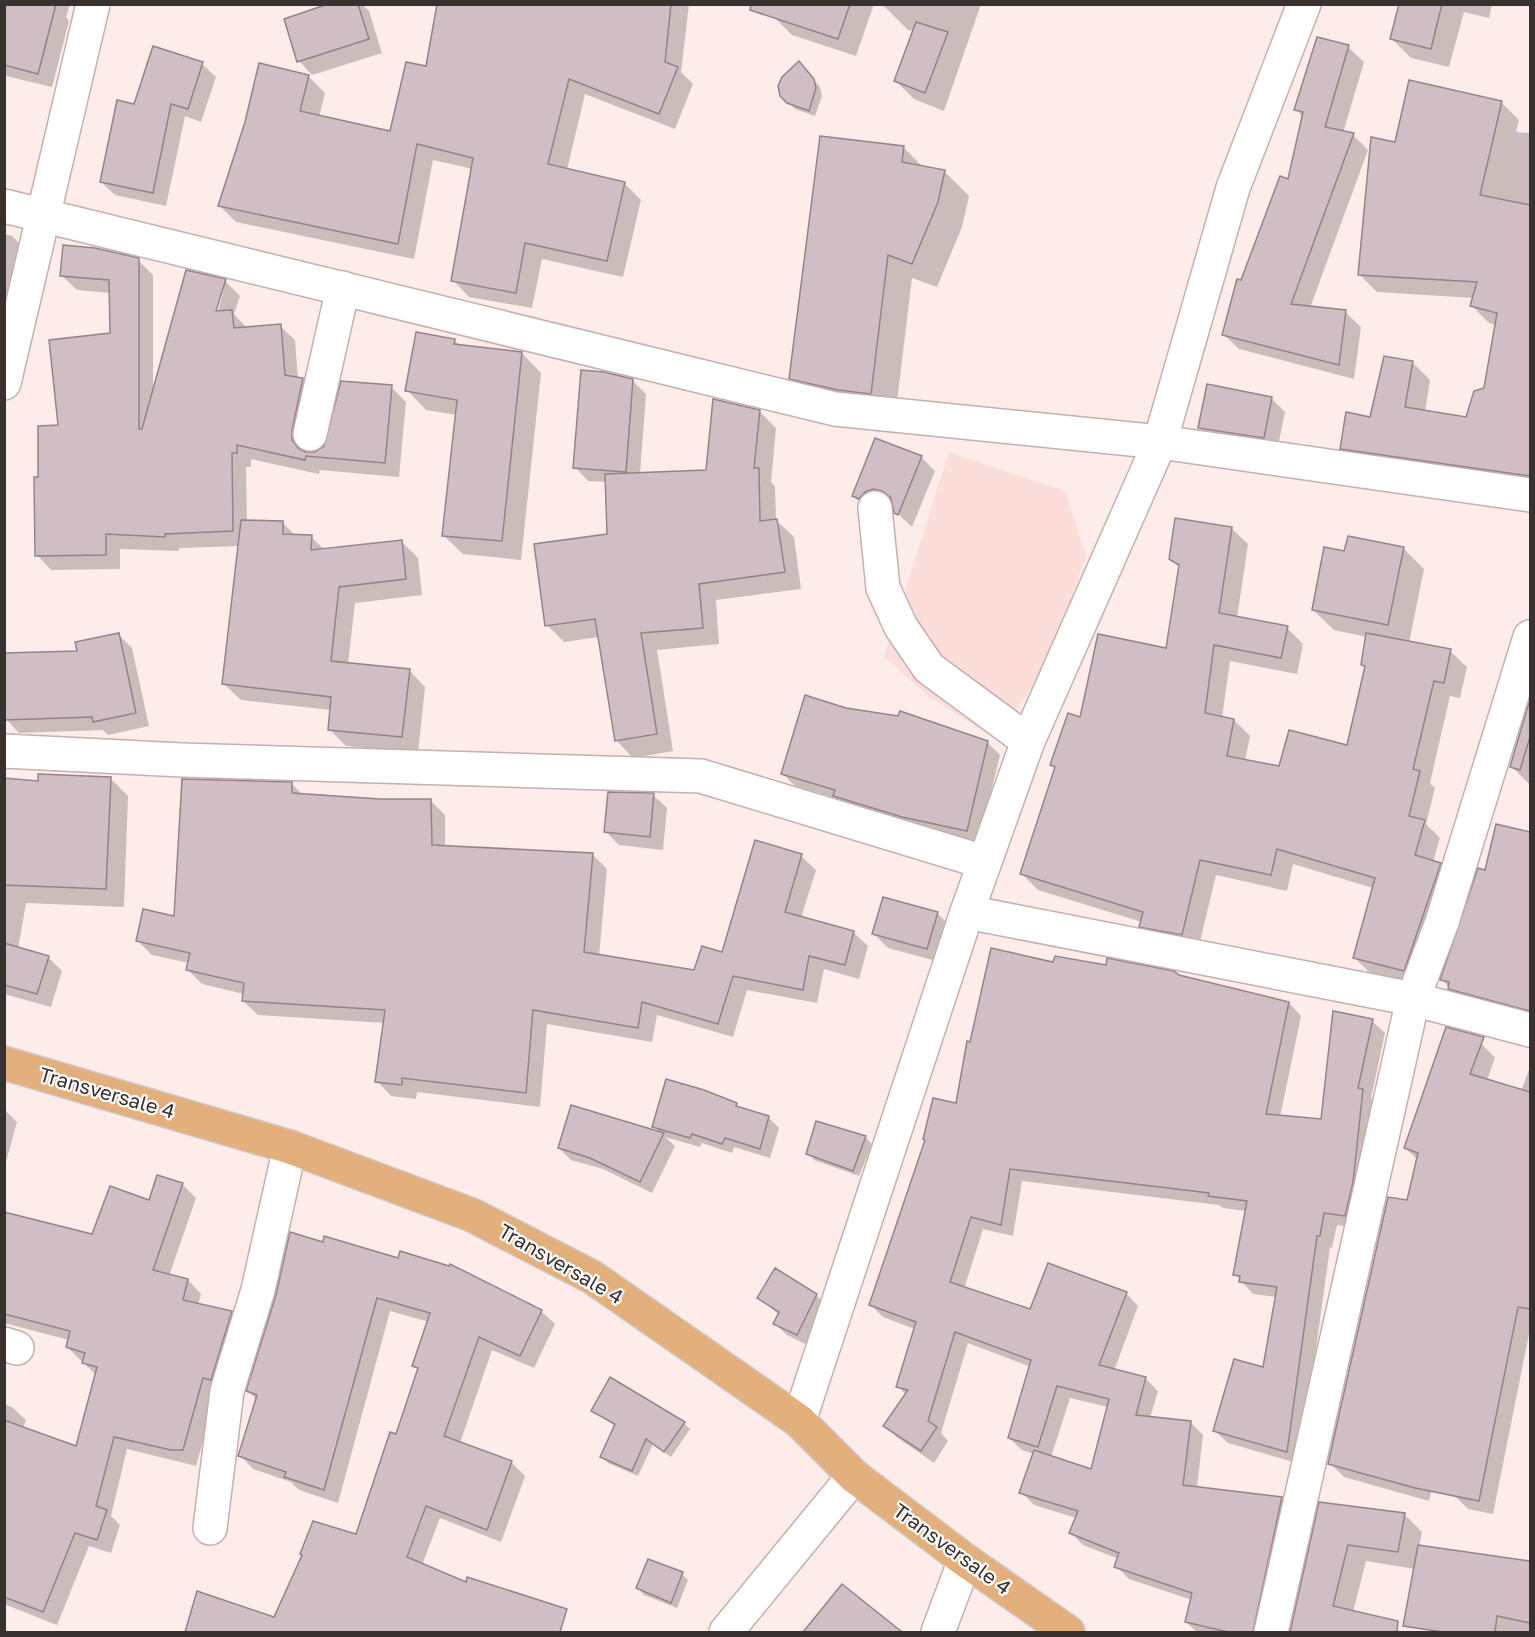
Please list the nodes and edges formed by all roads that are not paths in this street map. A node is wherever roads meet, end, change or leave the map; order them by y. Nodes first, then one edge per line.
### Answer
1 (93, 4) edge
2 (1304, 4) edge
3 (4, 206) edge
4 (44, 216) junction
5 (343, 288) junction
6 (4, 383) edge
7 (309, 434) dead end
8 (1160, 442) junction
9 (1530, 495) edge
10 (874, 508) dead end
11 (1530, 637) edge
12 (1028, 741) junction
13 (4, 751) edge
14 (984, 862) junction
15 (968, 912) junction
16 (1413, 999) junction
17 (1530, 1030) edge
18 (4, 1063) edge
19 (290, 1147) junction
20 (799, 1421) junction
21 (854, 1476) junction
22 (210, 1528) dead end
23 (965, 1560) junction
24 (726, 1632) edge
25 (939, 1632) edge
26 (1068, 1632) edge
27 (1270, 1632) edge

1 - 4 street
2 - 8 street
3 - 4 street
4 - 5 street
4 - 6 street
5 - 7 street
5 - 8 street
8 - 9 street
8 - 12 street
10 - 12 street
11 - 16 street
12 - 14 street
13 - 14 street
14 - 15 street
15 - 16 street
15 - 20 street
16 - 17 street
16 - 27 street
18 - 19 main road, Transversale 4
19 - 20 main road, Transversale 4
19 - 22 street
20 - 21 main road, Transversale 4
21 - 23 main road, Transversale 4
21 - 24 street
23 - 25 street
23 - 26 main road, Transversale 4

